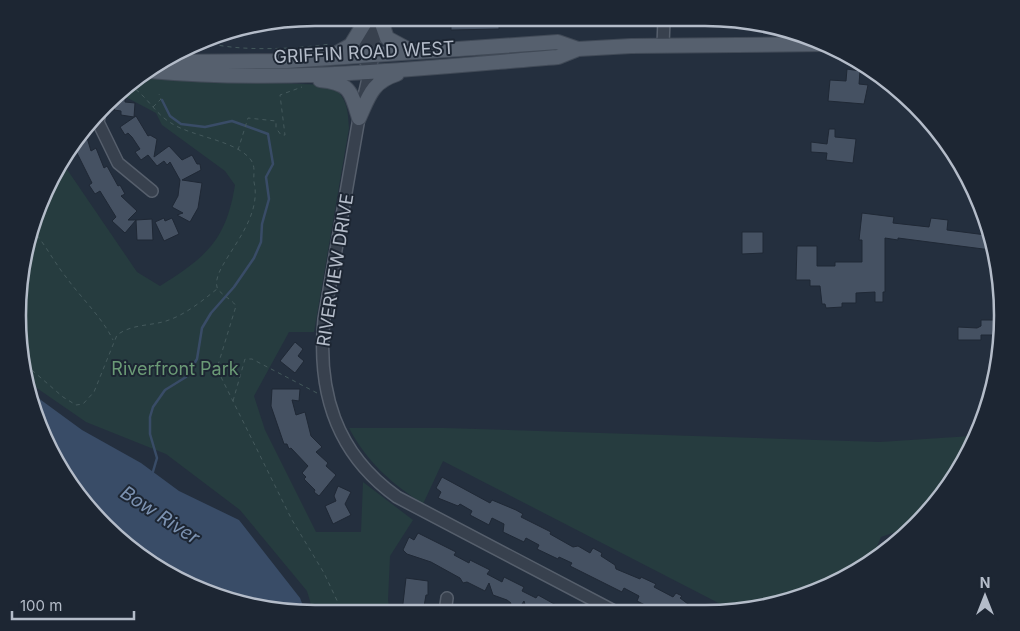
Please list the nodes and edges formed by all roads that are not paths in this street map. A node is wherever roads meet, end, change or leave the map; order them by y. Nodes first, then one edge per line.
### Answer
1 (364, 26) edge
2 (369, 26) edge
3 (383, 26) edge
4 (664, 26) edge
5 (798, 42) edge
6 (663, 45) junction
7 (578, 49) junction
8 (327, 52) junction
9 (414, 53) junction
10 (368, 56) junction
11 (177, 62) edge
12 (416, 68) junction
13 (368, 71) junction
14 (160, 72) edge
15 (292, 75) junction
16 (359, 118) junction
17 (99, 124) edge
18 (152, 191) dead end
19 (447, 598) dead end
20 (446, 605) edge
21 (603, 605) edge

1 - 8 main road
2 - 10 street
3 - 9 main road
4 - 6 street
5 - 6 main road, GRIFFIN ROAD WEST
6 - 7 main road, GRIFFIN ROAD WEST
7 - 9 main road, GRIFFIN ROAD WEST
7 - 12 main road, GRIFFIN ROAD WEST
8 - 10 main road, GRIFFIN ROAD WEST
8 - 11 main road, GRIFFIN ROAD WEST
9 - 10 main road, GRIFFIN ROAD WEST
10 - 13 street
12 - 13 main road, GRIFFIN ROAD WEST
12 - 16 main road
13 - 15 main road, GRIFFIN ROAD WEST
13 - 16 street, RIVERVIEW DRIVE
14 - 15 main road, GRIFFIN ROAD WEST
15 - 16 main road
16 - 21 street, RIVERVIEW DRIVE
17 - 18 street
19 - 20 street

